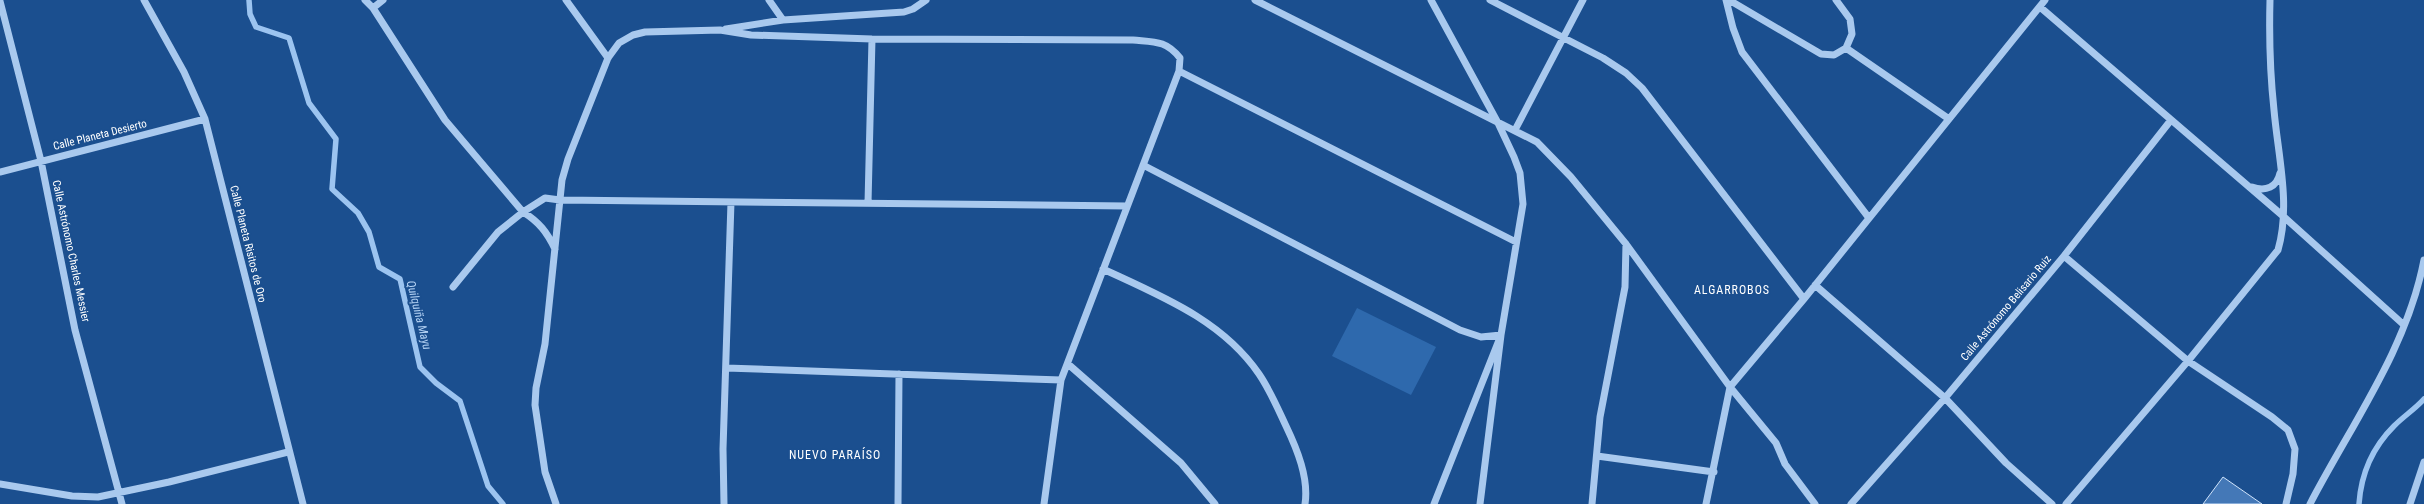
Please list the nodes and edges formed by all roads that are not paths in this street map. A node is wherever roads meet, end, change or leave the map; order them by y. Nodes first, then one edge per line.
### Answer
1 (144, 0) edge
2 (365, 0) edge
3 (383, 0) edge
4 (566, 0) edge
5 (769, 0) edge
6 (926, 0) edge
7 (1255, 0) edge
8 (1431, 0) edge
9 (1490, 0) edge
10 (1583, 0) edge
11 (1727, 0) edge
12 (1836, 0) edge
13 (2045, 0) edge
14 (2270, 0) edge
15 (0, 1) edge
16 (2040, 7) junction
17 (373, 8) junction
18 (783, 20) junction
19 (720, 30) junction
20 (872, 39) junction
21 (1563, 39) junction
22 (1846, 48) junction
23 (608, 58) junction
24 (1178, 71) junction
25 (205, 119) junction
26 (1949, 119) junction
27 (2171, 120) junction
28 (1498, 123) junction
29 (1515, 130) junction
30 (41, 161) junction
31 (1143, 165) junction
32 (2281, 165) junction
33 (0, 172) edge
34 (2246, 184) junction
35 (560, 200) junction
36 (731, 202) junction
37 (868, 203) junction
38 (1128, 206) junction
39 (523, 212) junction
40 (2283, 216) junction
41 (1869, 218) junction
42 (1516, 242) junction
43 (1626, 244) junction
44 (556, 251) junction
45 (2064, 256) junction
46 (2424, 260) edge
47 (1103, 270) junction
48 (1815, 285) junction
49 (453, 287) dead end
50 (1804, 299) junction
51 (2404, 325) junction
52 (1501, 335) junction
53 (2188, 361) junction
54 (1068, 364) junction
55 (726, 368) junction
56 (899, 374) junction
57 (1061, 380) junction
58 (1730, 388) junction
59 (1944, 398) junction
60 (288, 452) junction
61 (1597, 456) junction
62 (2424, 462) edge
63 (1714, 472) junction
64 (0, 484) edge
65 (119, 493) junction
66 (122, 504) edge
67 (303, 504) edge
68 (556, 504) edge
69 (724, 504) edge
70 (898, 504) edge
71 (1044, 504) edge
72 (1215, 504) edge
73 (1304, 504) edge
74 (1434, 504) edge
75 (1480, 504) edge
76 (1592, 504) edge
77 (1706, 504) edge
78 (1815, 504) edge
79 (1851, 504) edge
80 (2052, 504) edge
81 (2066, 504) edge
82 (2286, 504) edge
83 (2310, 504) edge
84 (2410, 504) edge

1 - 25 street, Calle Planeta Risitos de Oro
2 - 17 street
3 - 17 street
4 - 23 street
5 - 18 street
6 - 18 street
7 - 28 street
8 - 28 street
9 - 21 street
10 - 21 street
11 - 22 street
11 - 41 street
12 - 22 street
13 - 16 street
14 - 32 street
15 - 30 street, Calle Astrónomo Charles Messier
16 - 26 street
16 - 27 street
17 - 39 street
18 - 19 street
19 - 20 street
19 - 23 street
20 - 24 street
20 - 37 street
21 - 29 street
21 - 50 street
22 - 26 street
23 - 35 street
24 - 31 street
24 - 42 street
25 - 30 street, Calle Planeta Desierto
25 - 60 street, Calle Planeta Risitos de Oro
26 - 41 street
27 - 34 street
27 - 45 street, Calle Astrónomo Belisario Ruiz
28 - 29 street
28 - 42 street
29 - 43 street
30 - 33 street, Calle Planeta Desierto
30 - 65 street, Calle Astrónomo Charles Messier
31 - 38 street
31 - 52 street
32 - 34 street
32 - 40 street
34 - 40 street
35 - 36 street
35 - 39 street
35 - 44 street
36 - 37 street
36 - 55 street
37 - 38 street
38 - 47 street
39 - 44 street
39 - 49 street
40 - 51 street
40 - 53 street
41 - 48 street
42 - 52 street
43 - 58 street
43 - 61 street
44 - 68 street
45 - 53 street
45 - 59 street, Calle Astrónomo Belisario Ruiz
46 - 51 street
47 - 54 street
47 - 73 street
48 - 50 street
48 - 59 street
50 - 58 street
51 - 83 street
52 - 74 street
52 - 75 street
53 - 81 street
53 - 82 street
54 - 57 street
54 - 72 street
55 - 56 street
55 - 69 street
56 - 57 street
56 - 70 street
57 - 71 street
58 - 63 street
58 - 78 street
59 - 79 street, Calle Astrónomo Belisario Ruiz
59 - 80 street
60 - 65 street
60 - 67 street, Calle Planeta Risitos de Oro
61 - 63 street
61 - 76 street
62 - 84 street
63 - 77 street
64 - 65 street
65 - 66 street, Calle Astrónomo Charles Messier

